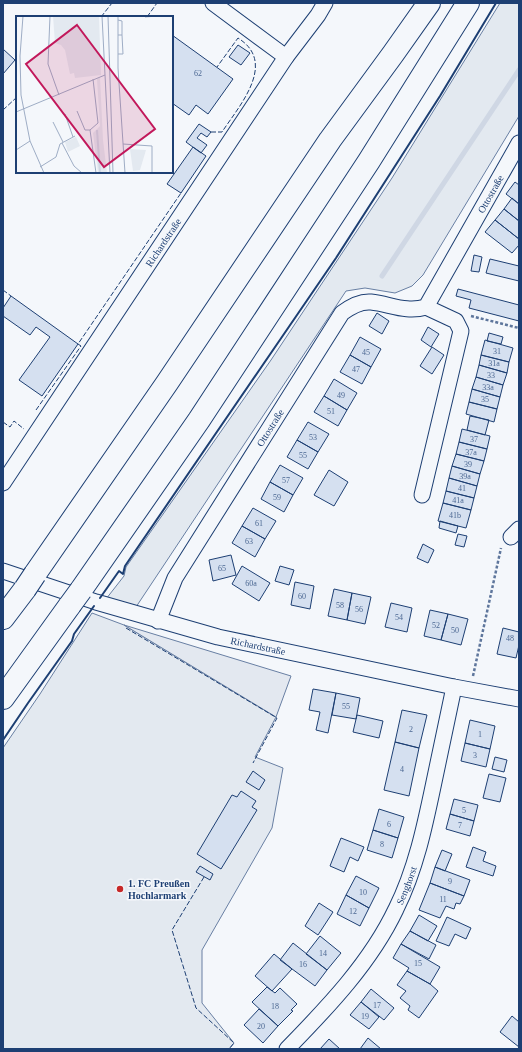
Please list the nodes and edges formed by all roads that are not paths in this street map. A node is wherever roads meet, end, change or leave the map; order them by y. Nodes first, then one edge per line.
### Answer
1 (213, 3) edge
2 (325, 3) edge
3 (429, 3) edge
4 (468, 3) edge
5 (286, 57) junction
6 (519, 142) edge
7 (426, 307) junction
8 (3, 483) edge
9 (422, 495) dead end
10 (3, 571) edge
11 (3, 618) edge
12 (158, 621) junction
13 (454, 687) junction
14 (3, 698) edge
15 (519, 699) edge
16 (287, 1049) edge

1 - 5 street
2 - 5 street, Richardstraße
3 - 11 highway
4 - 14 highway
5 - 8 street, Richardstraße
6 - 7 street, Ottostraße
7 - 9 street
7 - 12 street, Ottostraße
10 - 12 street, Richardstraße
12 - 13 street, Richardstraße
13 - 15 street, Richardstraße
13 - 16 street, Senghorst

